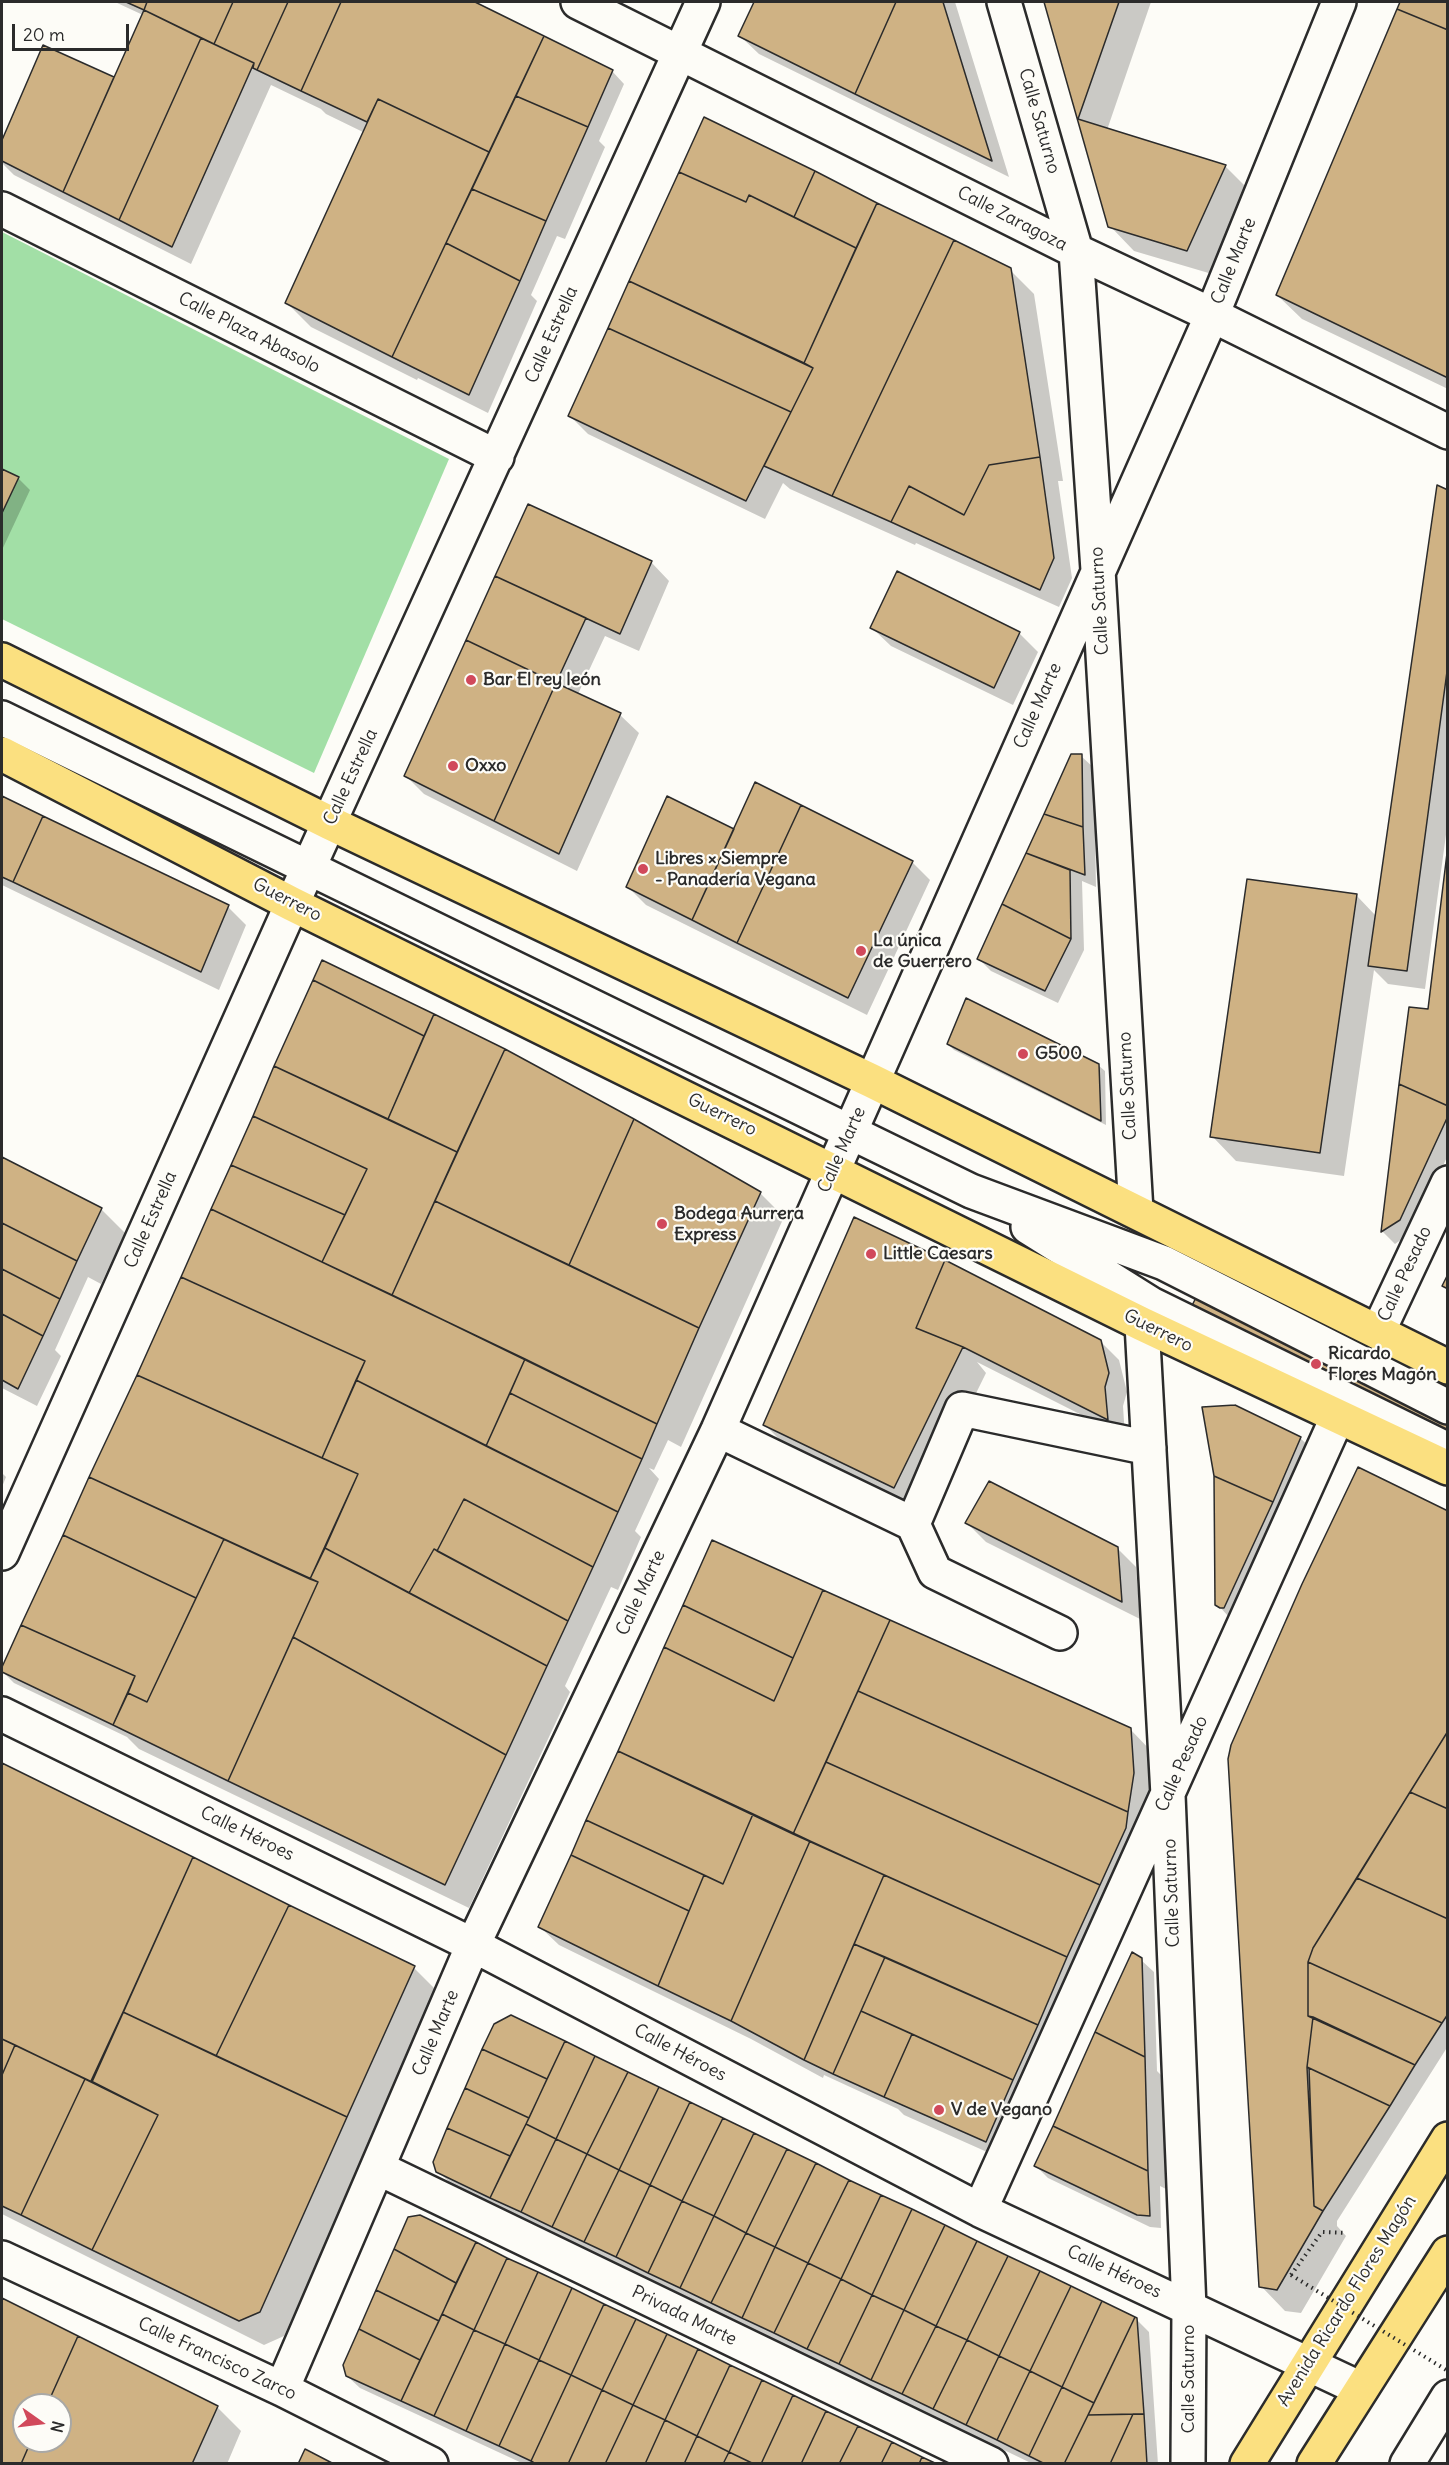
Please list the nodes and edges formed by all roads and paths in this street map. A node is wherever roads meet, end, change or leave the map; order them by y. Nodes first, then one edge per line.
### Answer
1 (578, 2) edge
2 (703, 2) edge
3 (1004, 2) edge
4 (1338, 2) edge
5 (680, 53) junction
6 (2, 208) edge
7 (1076, 251) junction
8 (1212, 315) junction
9 (1448, 432) edge
10 (497, 457) junction
11 (1098, 570) junction
12 (2, 660) edge
13 (2, 718) edge
14 (2, 753) edge
15 (330, 823) junction
16 (309, 868) junction
17 (292, 903) junction
18 (872, 1081) junction
19 (850, 1132) junction
20 (833, 1169) junction
21 (1448, 1183) edge
22 (971, 1191) junction
23 (1136, 1211) junction
24 (1142, 1324) junction
25 (1378, 1332) junction
26 (1448, 1367) edge
27 (1448, 1407) edge
28 (1338, 1416) junction
29 (718, 1430) junction
30 (1149, 1448) junction
31 (1448, 1450) edge
32 (1448, 1468) edge
33 (913, 1524) junction
34 (2, 1553) edge
35 (1060, 1633) dead end
36 (2, 1714) edge
37 (1168, 1794) junction
38 (473, 1945) junction
39 (1448, 2139) edge
40 (378, 2168) junction
41 (980, 2210) junction
42 (1389, 2235) junction
43 (1448, 2253) edge
44 (2, 2258) edge
45 (1189, 2308) junction
46 (1308, 2366) junction
47 (1448, 2371) edge
48 (282, 2389) junction
49 (1361, 2389) junction
50 (1448, 2397) edge
51 (431, 2463) edge
52 (991, 2463) edge
53 (1188, 2463) edge
54 (1247, 2463) edge
55 (1314, 2463) edge
56 (1407, 2463) edge

1 - 5 street, Calle Zaragoza
2 - 5 street, Calle Estrella
3 - 7 street, Calle Saturno
4 - 8 street, Calle Marte
5 - 7 street, Calle Zaragoza
5 - 10 street, Calle Estrella
6 - 10 street, Calle Plaza Abasolo
7 - 8 street, Calle Zaragoza
7 - 11 street, Calle Saturno
8 - 9 street, Calle Zaragoza
8 - 11 street, Calle Marte
10 - 15 street, Calle Estrella
11 - 18 street, Calle Marte
11 - 23 street, Calle Saturno
12 - 15 main road
13 - 16 street
14 - 17 main road, Guerrero
15 - 16 street, Calle Estrella
15 - 18 main road
16 - 17 street, Calle Estrella
16 - 19 street
17 - 20 main road, Guerrero
17 - 34 street, Calle Estrella
18 - 19 street, Calle Marte
18 - 23 main road
19 - 20 street, Calle Marte
19 - 22 street
20 - 24 main road, Guerrero
20 - 29 street, Calle Marte
21 - 25 street, Calle Pesado
22 - 27 street
22 - 31 street
23 - 25 main road
24 - 28 main road, Guerrero
24 - 30 street, Calle Saturno
25 - 26 main road
28 - 32 main road, Guerrero
28 - 37 street, Calle Pesado
29 - 33 street
29 - 38 street, Calle Marte
30 - 33 street
30 - 37 street, Calle Saturno
33 - 35 street
36 - 38 street, Calle Héroes
37 - 41 street, Calle Pesado
37 - 45 street, Calle Saturno
38 - 40 street, Calle Marte
38 - 41 street, Calle Héroes
39 - 42 main road, Avenida Ricardo Flores Magón
40 - 48 street, Calle Marte
40 - 52 street, Privada Marte
41 - 45 street, Calle Héroes
42 - 46 main road, Avenida Ricardo Flores Magón
42 - 47 path, bridge
43 - 49 main road
44 - 48 street, Calle Francisco Zarco
45 - 46 street, Calle Héroes
45 - 53 street, Calle Saturno
46 - 49 street, Calle Héroes
46 - 54 main road, Avenida Ricardo Flores Magón
48 - 51 street, Calle Francisco Zarco
49 - 55 main road
50 - 56 street

